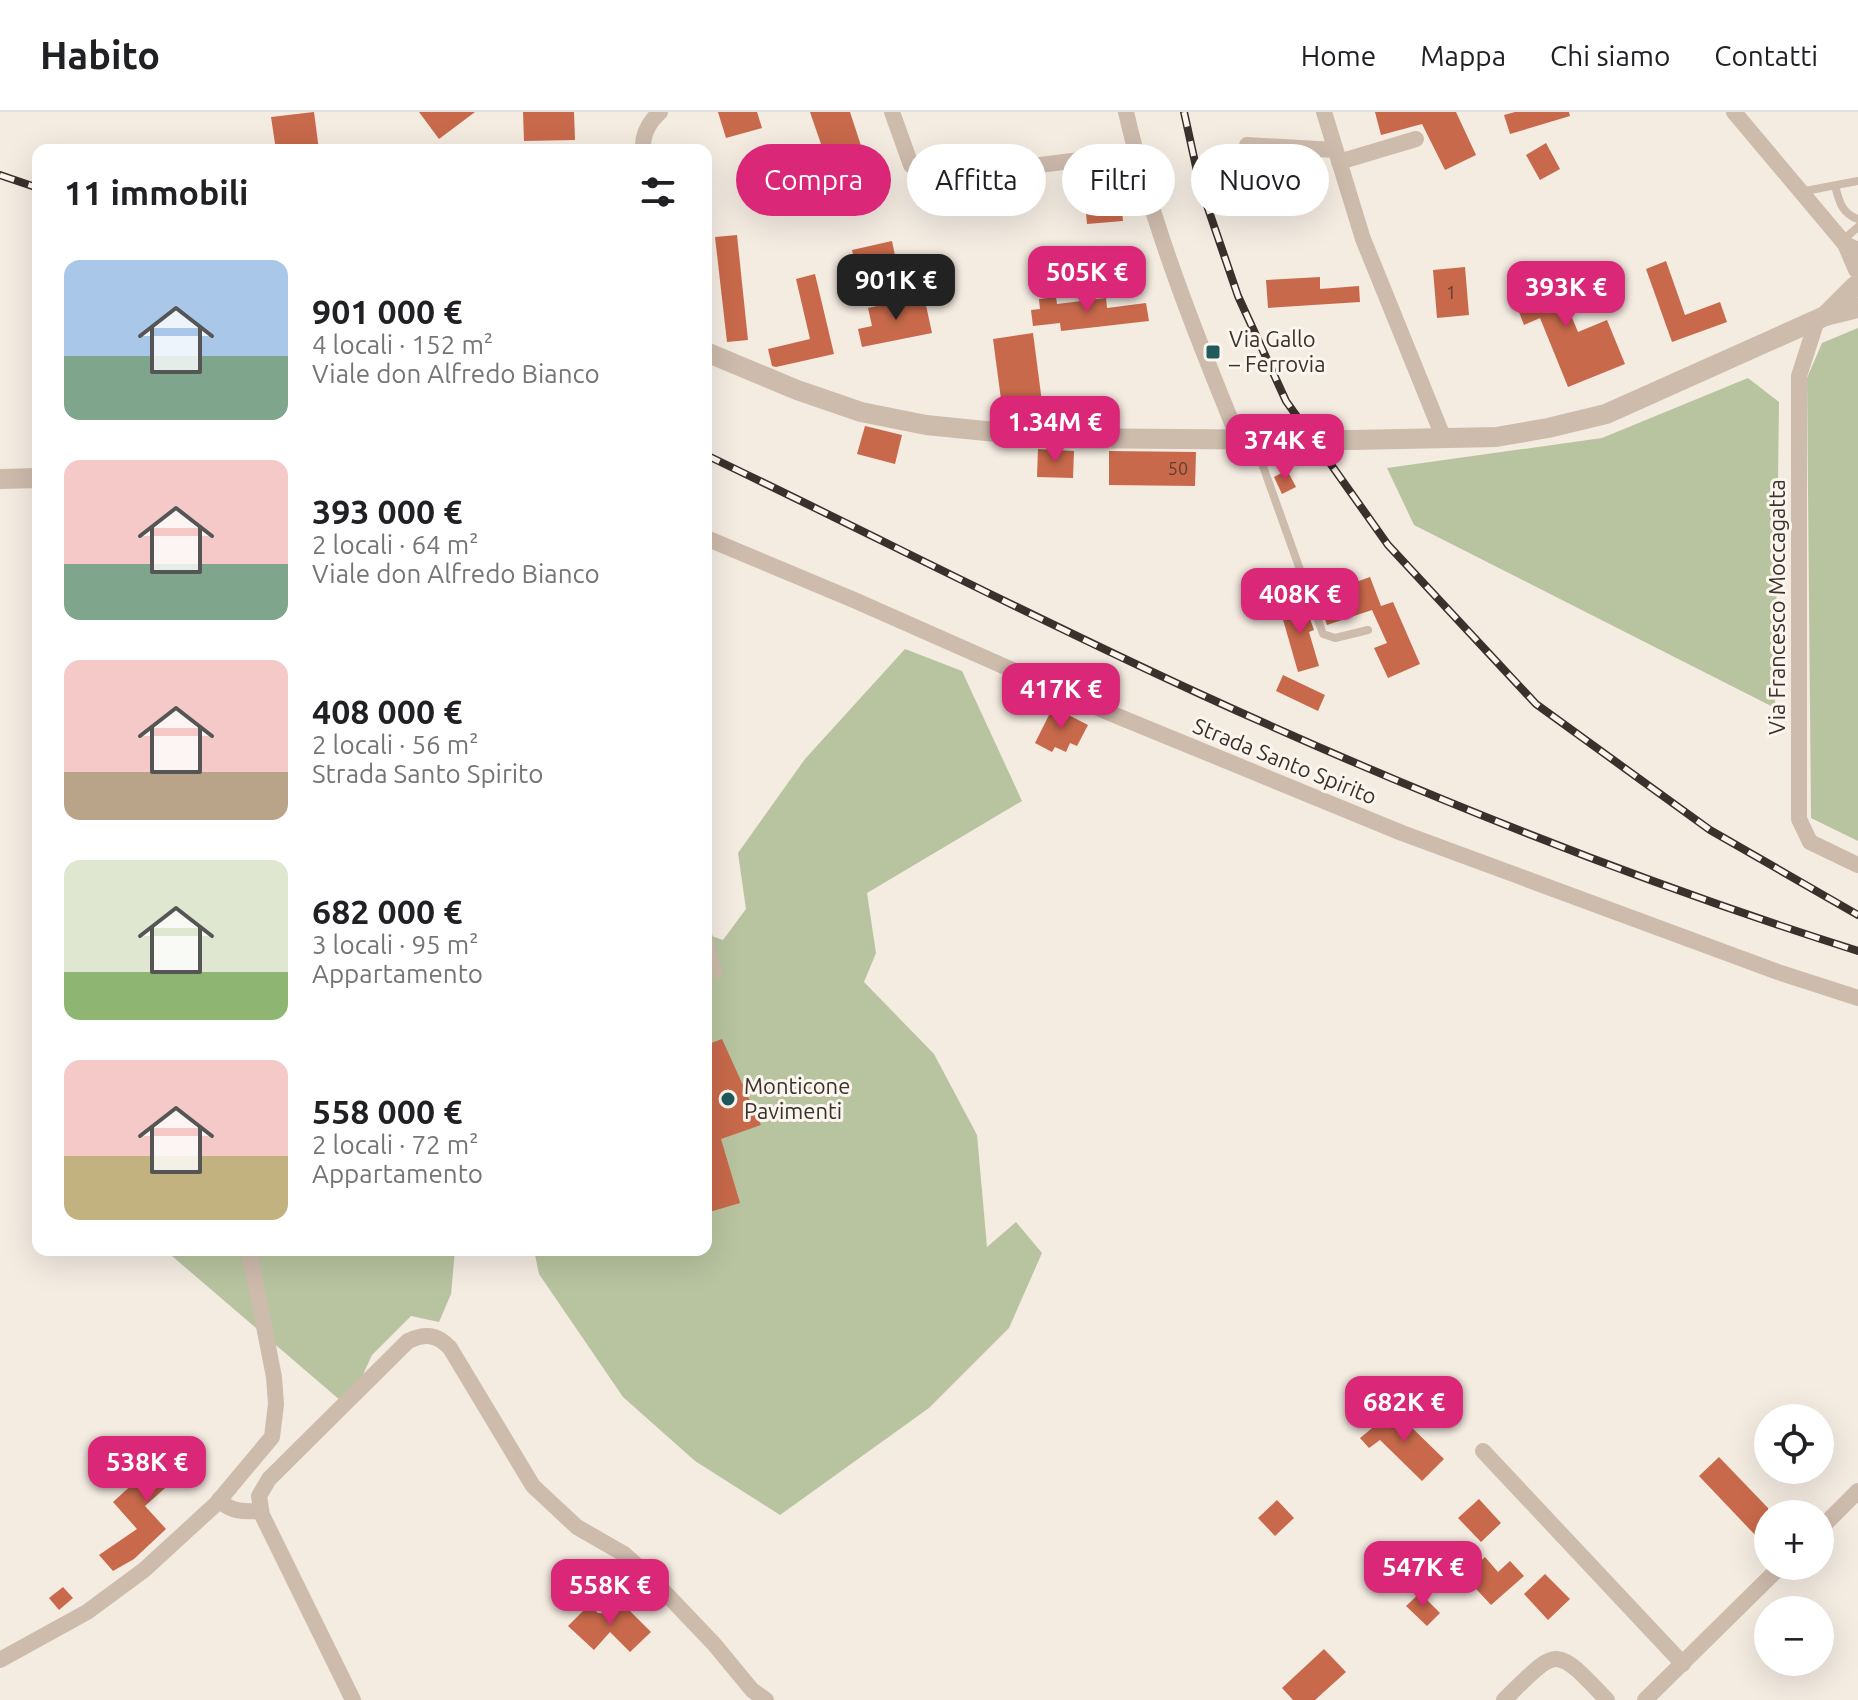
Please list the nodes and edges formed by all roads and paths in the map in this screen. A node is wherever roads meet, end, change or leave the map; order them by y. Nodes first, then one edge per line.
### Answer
1 (660, 112) edge
2 (892, 112) edge
3 (1126, 112) edge
4 (1324, 112) edge
5 (1734, 112) edge
6 (1416, 139) dead end
7 (642, 144) edge
8 (1133, 144) edge
9 (1329, 155) edge
10 (1337, 156) junction
11 (1062, 162) edge
12 (1858, 181) edge
13 (1835, 186) junction
14 (1800, 192) junction
15 (1156, 216) edge
16 (1858, 219) edge
17 (1858, 227) edge
18 (1853, 264) edge
19 (1858, 308) edge
20 (1821, 318) junction
21 (712, 355) edge
22 (1444, 439) junction
23 (1246, 440) junction
24 (32, 478) edge
25 (0, 479) edge
26 (712, 541) edge
27 (1368, 630) dead end
28 (1858, 865) edge
29 (712, 950) edge
30 (718, 974) dead end
31 (1858, 998) edge
32 (250, 1256) edge
33 (1483, 1451) dead end
34 (1858, 1491) edge
35 (219, 1500) junction
36 (260, 1511) junction
37 (1834, 1515) edge
38 (1767, 1580) edge
39 (0, 1660) edge
40 (1683, 1664) junction
41 (353, 1700) edge
42 (766, 1700) edge
43 (1504, 1700) edge
44 (1607, 1700) edge
45 (1645, 1700) edge

1 - 7 street
2 - 11 street
3 - 8 street
4 - 10 street
5 - 14 street
6 - 10 street
9 - 10 street
10 - 22 street
12 - 13 lane
13 - 14 lane
13 - 16 lane
14 - 18 street
15 - 23 street
17 - 18 lane
18 - 20 street
19 - 20 street
20 - 22 street
20 - 28 street, Via Francesco Moccagatta
21 - 23 street
22 - 23 street, bridge
23 - 27 lane
24 - 25 street
26 - 31 street, Strada Santo Spirito
29 - 30 lane
32 - 35 street
33 - 40 street
34 - 37 street
35 - 36 street
35 - 39 street
36 - 41 street
36 - 42 street
38 - 40 street
40 - 45 street
43 - 44 street

